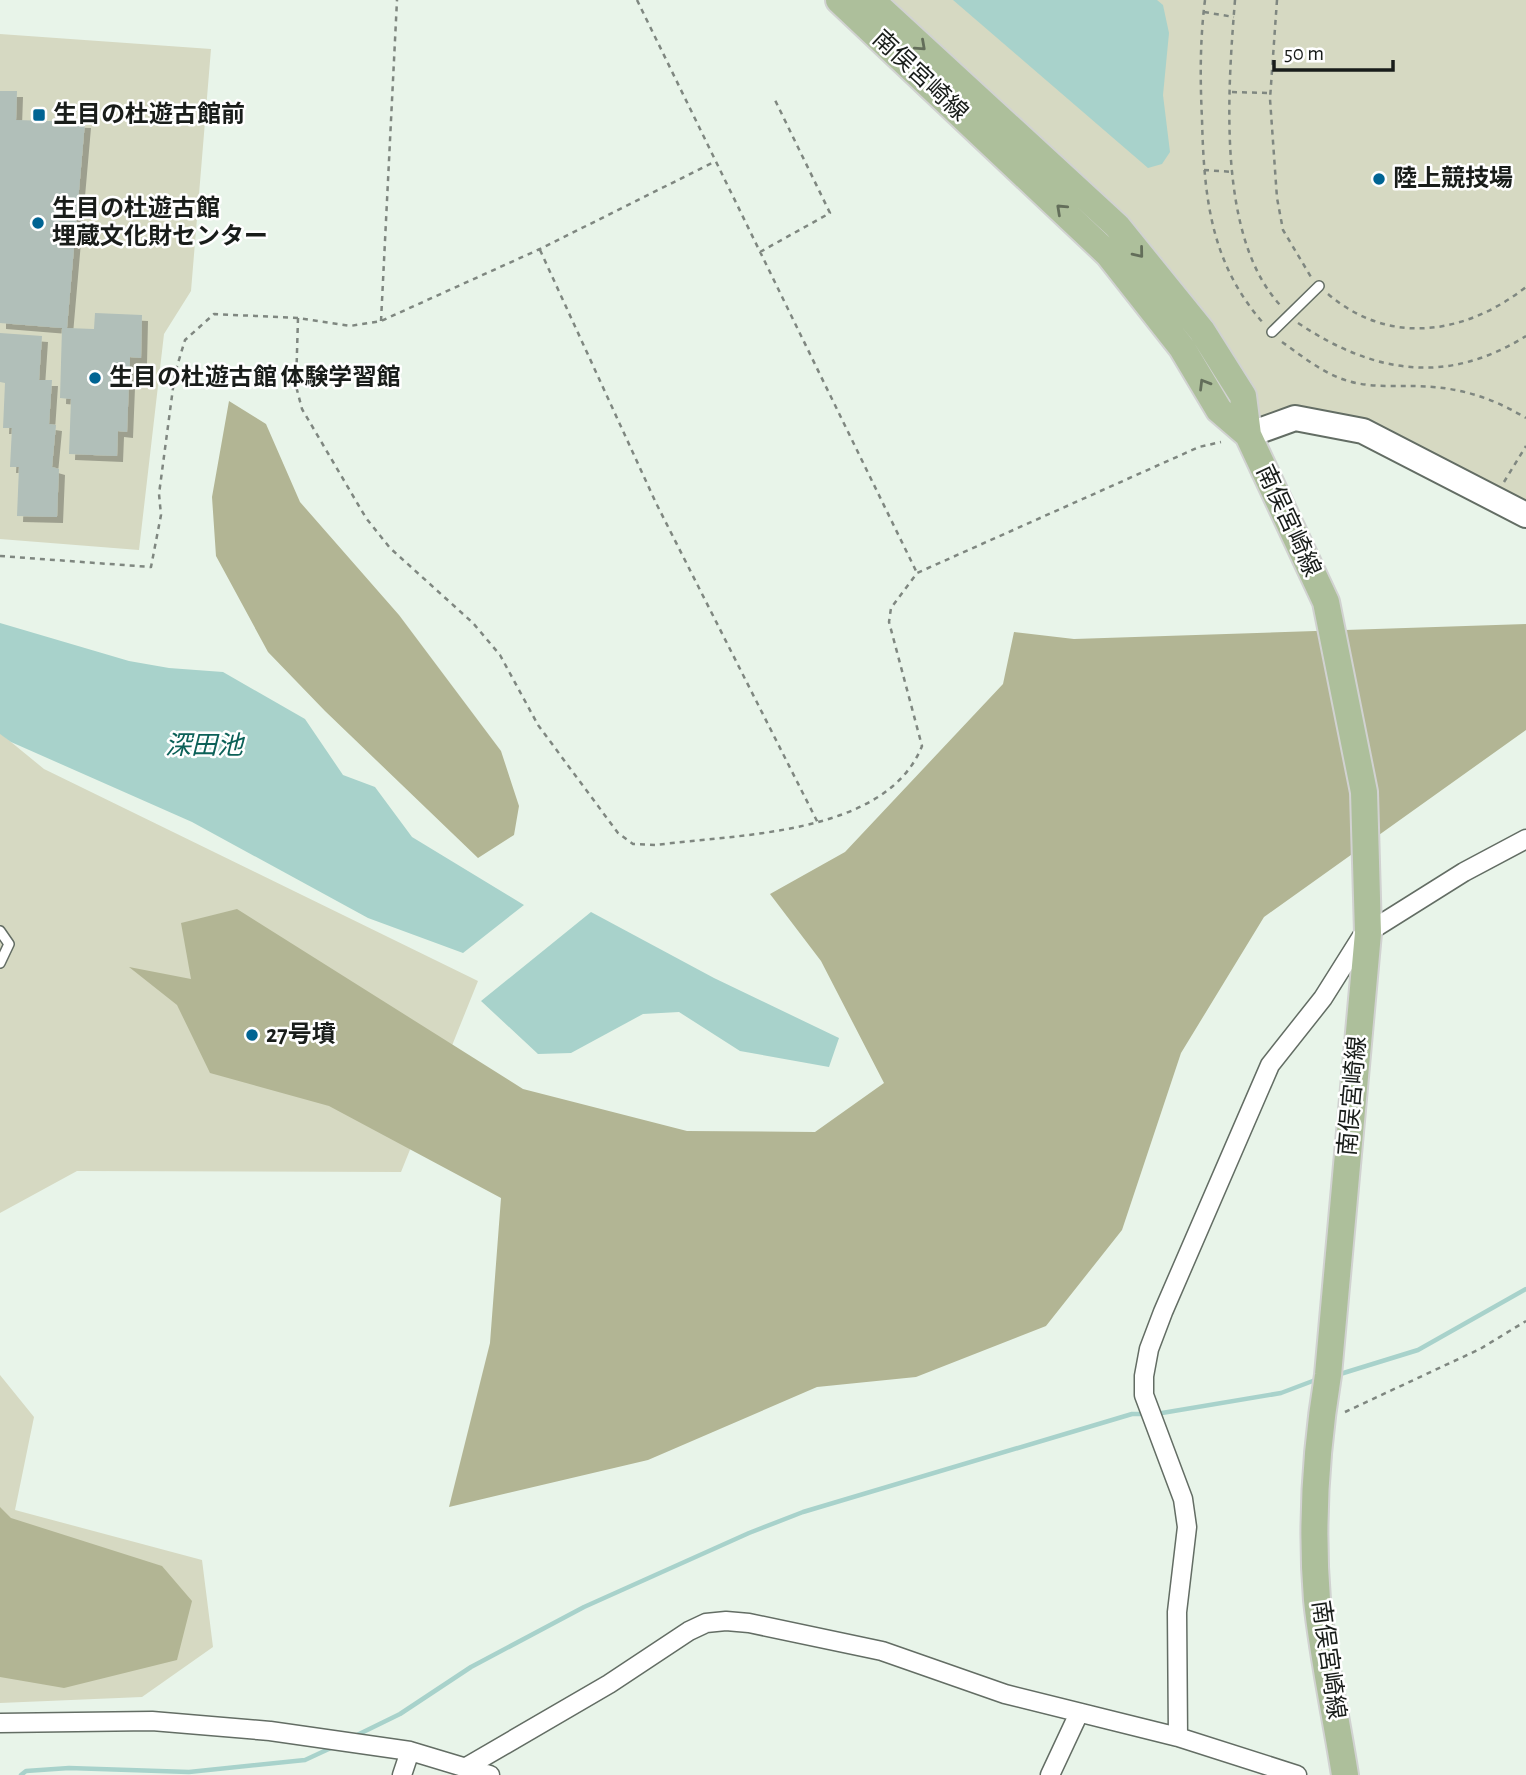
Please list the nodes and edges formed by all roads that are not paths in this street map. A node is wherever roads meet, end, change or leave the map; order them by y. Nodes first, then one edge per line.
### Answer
1 (839, 0) edge
2 (871, 0) edge
3 (1319, 286) road end
4 (1272, 332) road end
5 (1248, 435) junction
6 (1526, 515) edge
7 (1526, 839) edge
8 (0, 932) edge
9 (1368, 933) junction
10 (0, 962) edge
11 (1079, 1713) junction
12 (0, 1723) edge
13 (1178, 1737) junction
14 (410, 1751) junction
15 (468, 1766) junction
16 (402, 1775) edge
17 (490, 1775) edge
18 (1050, 1775) edge
19 (1297, 1775) edge
20 (1345, 1775) edge

5 -> 1 main road, 南俣宮崎線
2 -> 5 main road, 南俣宮崎線
3 - 4 lane
5 - 6 street
5 - 9 main road, 南俣宮崎線
7 - 9 street
8 - 10 lane
9 - 13 street
9 - 20 main road, 南俣宮崎線
11 - 13 street
11 - 15 street
11 - 18 street
12 - 14 street
13 - 19 street
14 - 15 street
14 - 16 street
15 - 17 street

